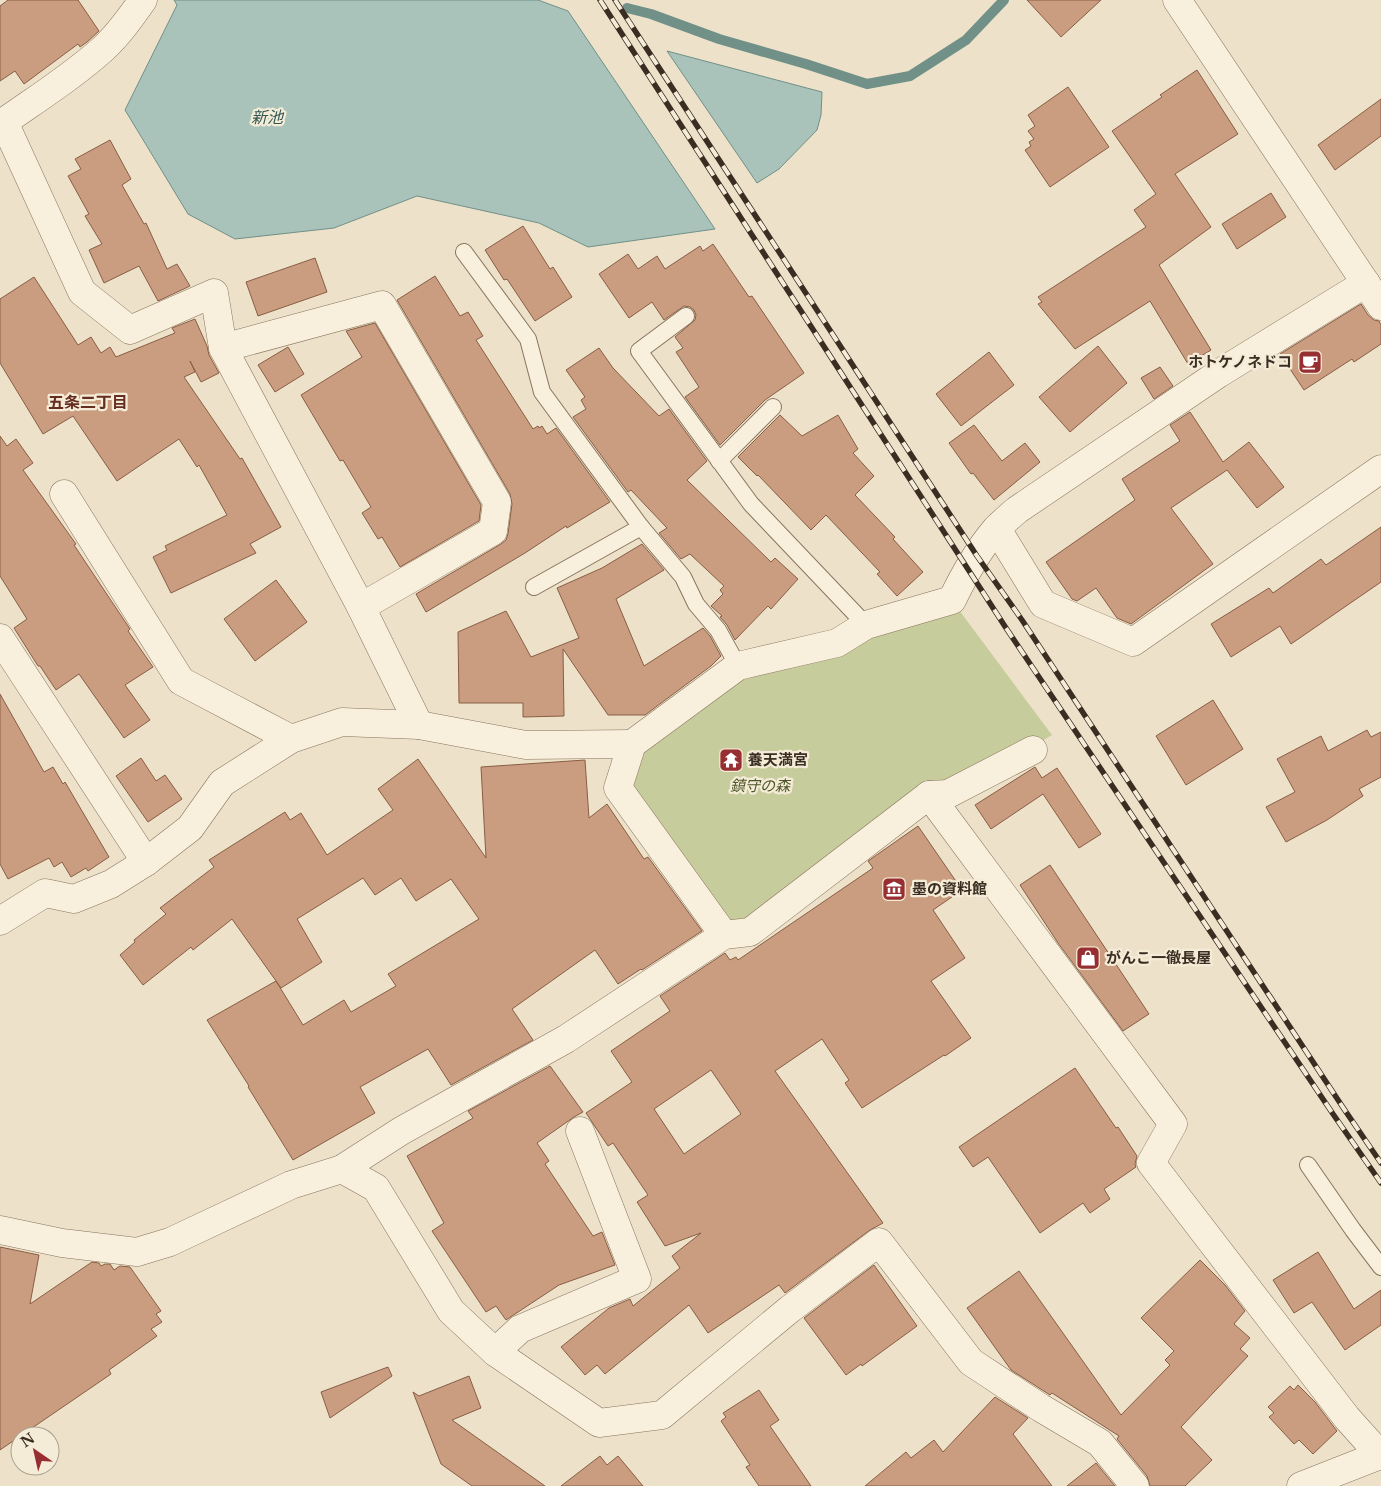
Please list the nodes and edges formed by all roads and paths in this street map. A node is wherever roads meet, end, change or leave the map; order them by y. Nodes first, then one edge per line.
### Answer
1 (143, 0) edge
2 (1177, 0) edge
3 (2, 118) edge
4 (464, 252) dead end
5 (1366, 283) junction
6 (1381, 306) edge
7 (686, 316) dead end
8 (223, 348) junction
9 (773, 407) dead end
10 (719, 462) junction
11 (1381, 469) edge
12 (64, 494) dead end
13 (641, 526) junction
14 (997, 529) junction
15 (534, 586) dead end
16 (361, 607) junction
17 (866, 625) junction
18 (0, 638) edge
19 (738, 666) junction
20 (419, 725) junction
21 (291, 739) junction
22 (632, 744) junction
23 (1033, 750) dead end
24 (929, 795) junction
25 (146, 862) junction
26 (2, 914) edge
27 (724, 935) junction
28 (580, 1131) dead end
29 (1308, 1165) dead end
30 (342, 1170) junction
31 (0, 1230) edge
32 (1381, 1267) edge
33 (495, 1352) junction
34 (1380, 1455) edge
35 (1135, 1486) edge
36 (1301, 1486) edge

1 - 3 street
2 - 5 street
3 - 8 street
4 - 13 lane
5 - 6 street
5 - 14 street
7 - 10 lane
8 - 16 street
8 - 16 street
9 - 10 lane
10 - 17 lane
11 - 14 street
12 - 21 street
13 - 15 lane
13 - 19 lane
14 - 17 street
16 - 20 street
17 - 19 street
18 - 25 street
19 - 22 street
20 - 21 street
20 - 22 street
21 - 25 street
22 - 27 street
23 - 24 street
24 - 27 street
24 - 34 street
25 - 26 street
27 - 30 street
28 - 33 street
29 - 32 lane
30 - 31 street
30 - 33 street
33 - 35 street
34 - 36 street

